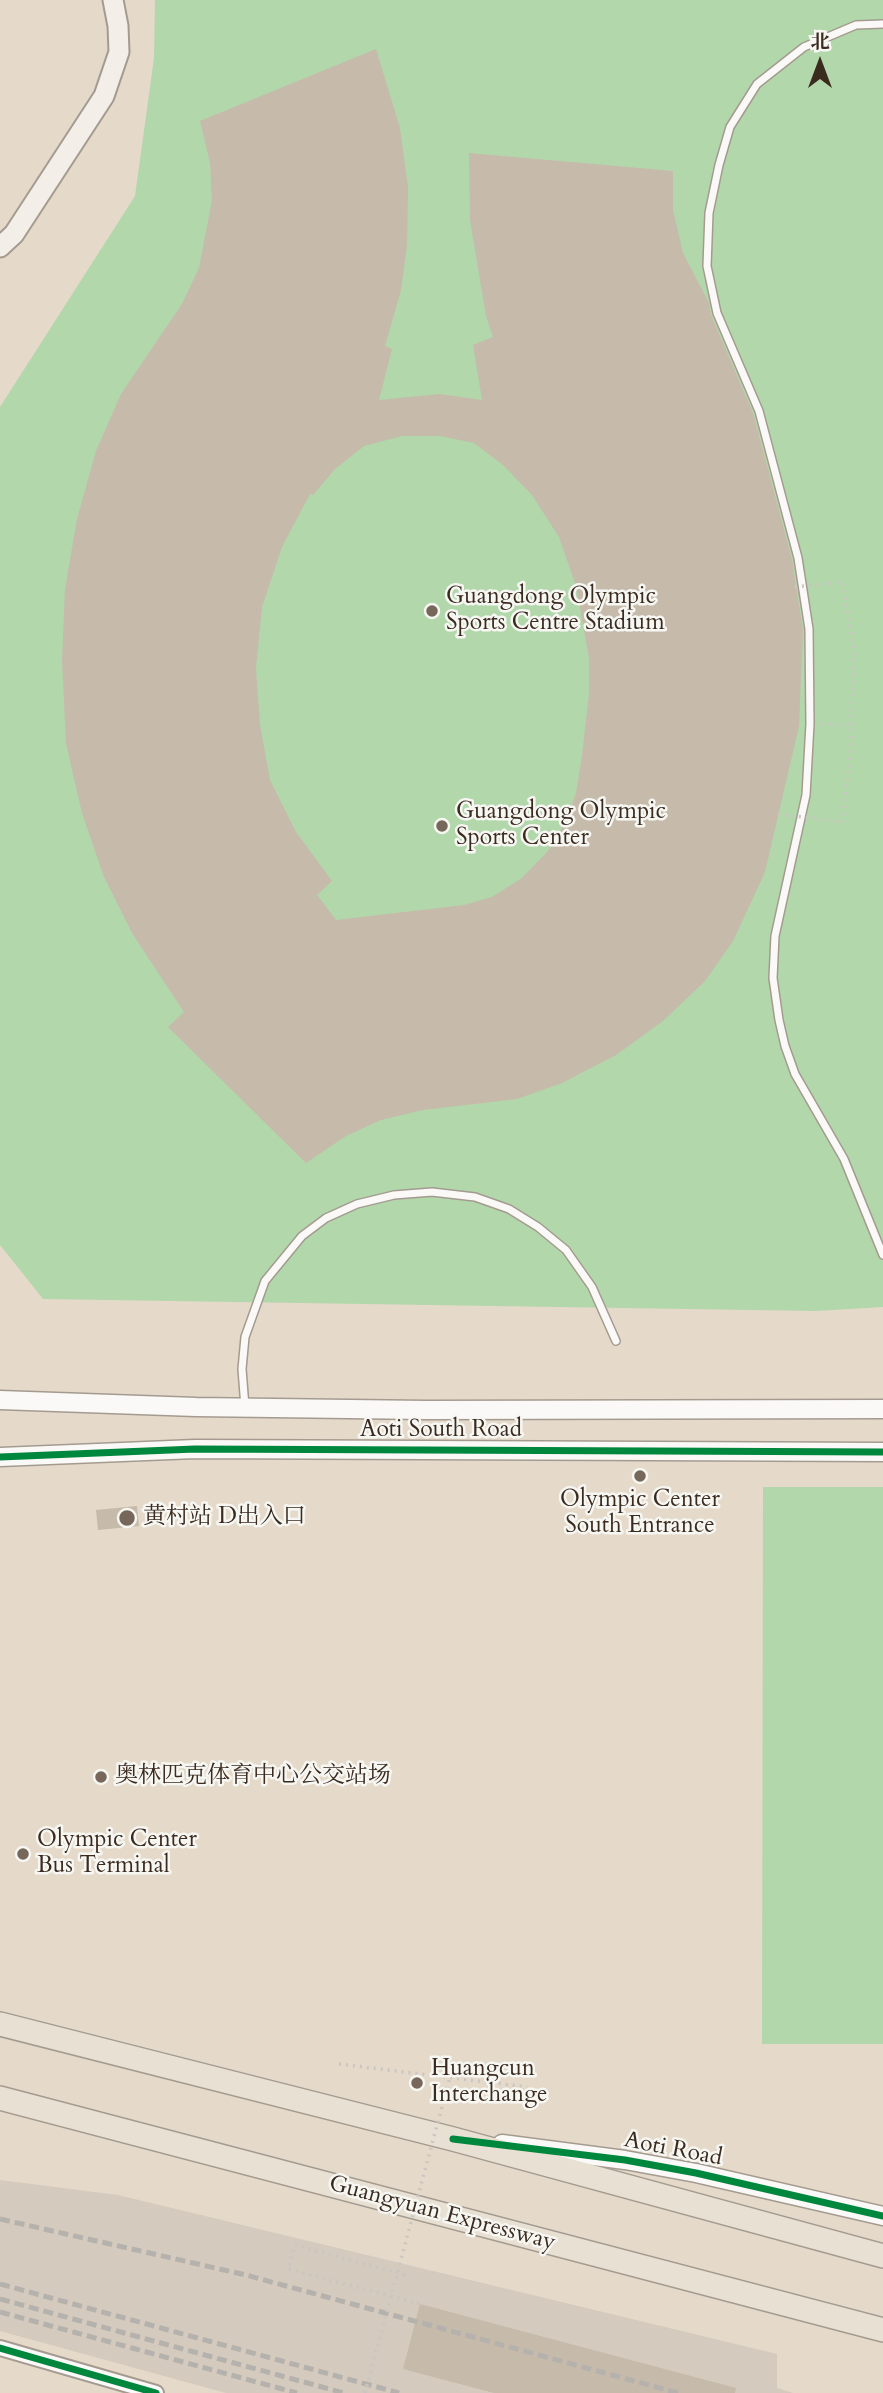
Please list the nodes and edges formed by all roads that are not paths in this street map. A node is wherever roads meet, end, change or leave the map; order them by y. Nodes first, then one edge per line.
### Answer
1 (113, 0) edge
2 (883, 24) edge
3 (0, 247) edge
4 (883, 1255) edge
5 (616, 1341) dead end
6 (0, 1400) edge
7 (245, 1408) junction
8 (883, 1409) edge
9 (883, 1452) edge
10 (0, 1457) edge
11 (0, 2024) edge
12 (0, 2098) edge
13 (453, 2138) junction
14 (883, 2216) edge
15 (883, 2256) edge
16 (883, 2330) edge
17 (0, 2348) edge
18 (156, 2393) edge

1 - 3 main road
2 - 4 lane
5 - 7 lane
6 - 7 street, Aoti South Road
7 - 8 street, Aoti South Road
9 - 10 street, Aoti South Road
11 - 13 highway
12 - 16 highway, Guangyuan Expressway
13 - 14 street, Aoti Road
13 - 15 highway
17 - 18 street

